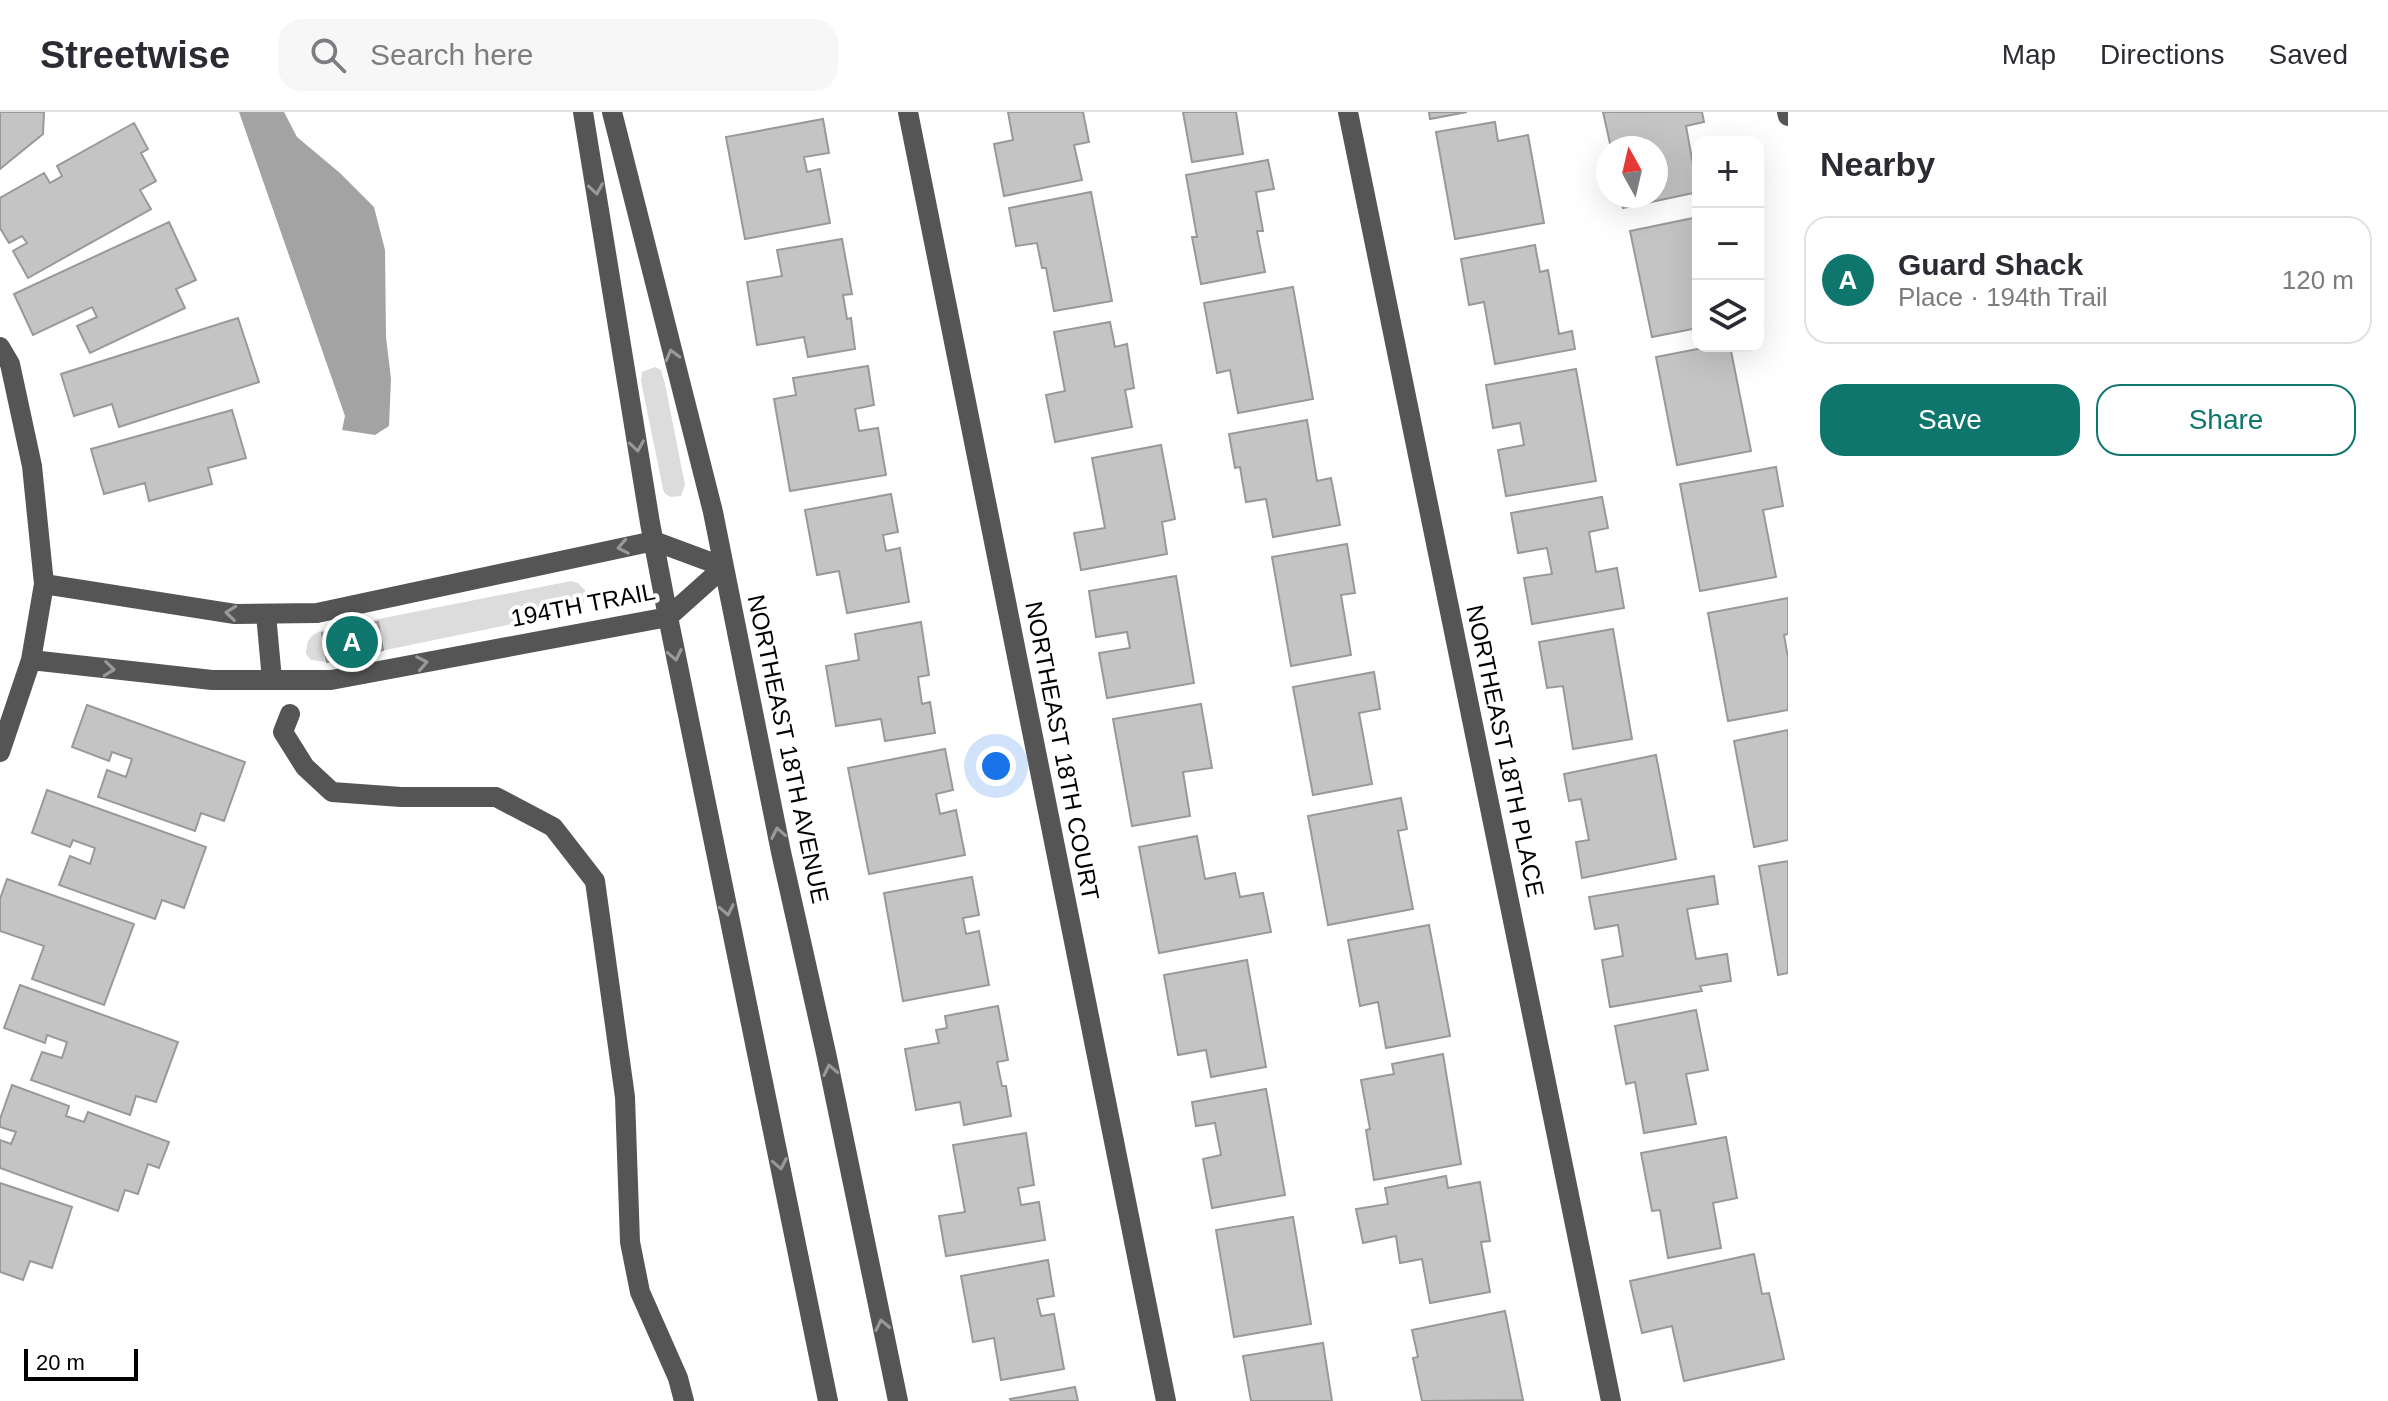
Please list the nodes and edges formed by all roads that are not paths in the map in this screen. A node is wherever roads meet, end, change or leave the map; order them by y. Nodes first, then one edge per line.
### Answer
1 (583, 112) edge
2 (612, 112) edge
3 (908, 112) edge
4 (1348, 112) edge
5 (0, 347) edge
6 (654, 541) junction
7 (724, 567) junction
8 (44, 584) junction
9 (266, 614) junction
10 (668, 617) junction
11 (31, 660) junction
12 (272, 680) junction
13 (290, 714) dead end
14 (0, 752) edge
15 (684, 1401) edge
16 (828, 1401) edge
17 (898, 1401) edge
18 (1166, 1401) edge
19 (1611, 1401) edge

1 -> 6 street
7 -> 2 street, NORTHEAST 18TH AVENUE
3 - 18 street, NORTHEAST 18TH COURT
4 - 19 street, NORTHEAST 18TH PLACE
5 - 8 street
6 - 7 street, 194TH TRAIL
6 -> 9 street, 194TH TRAIL
6 - 10 street
7 - 10 street, 194TH TRAIL
17 -> 7 street, NORTHEAST 18TH AVENUE
9 -> 8 street, 194TH TRAIL
8 - 11 street
9 - 12 street
12 -> 10 street, 194TH TRAIL
10 -> 16 street
11 -> 12 street, 194TH TRAIL
11 - 14 street
13 - 15 street

